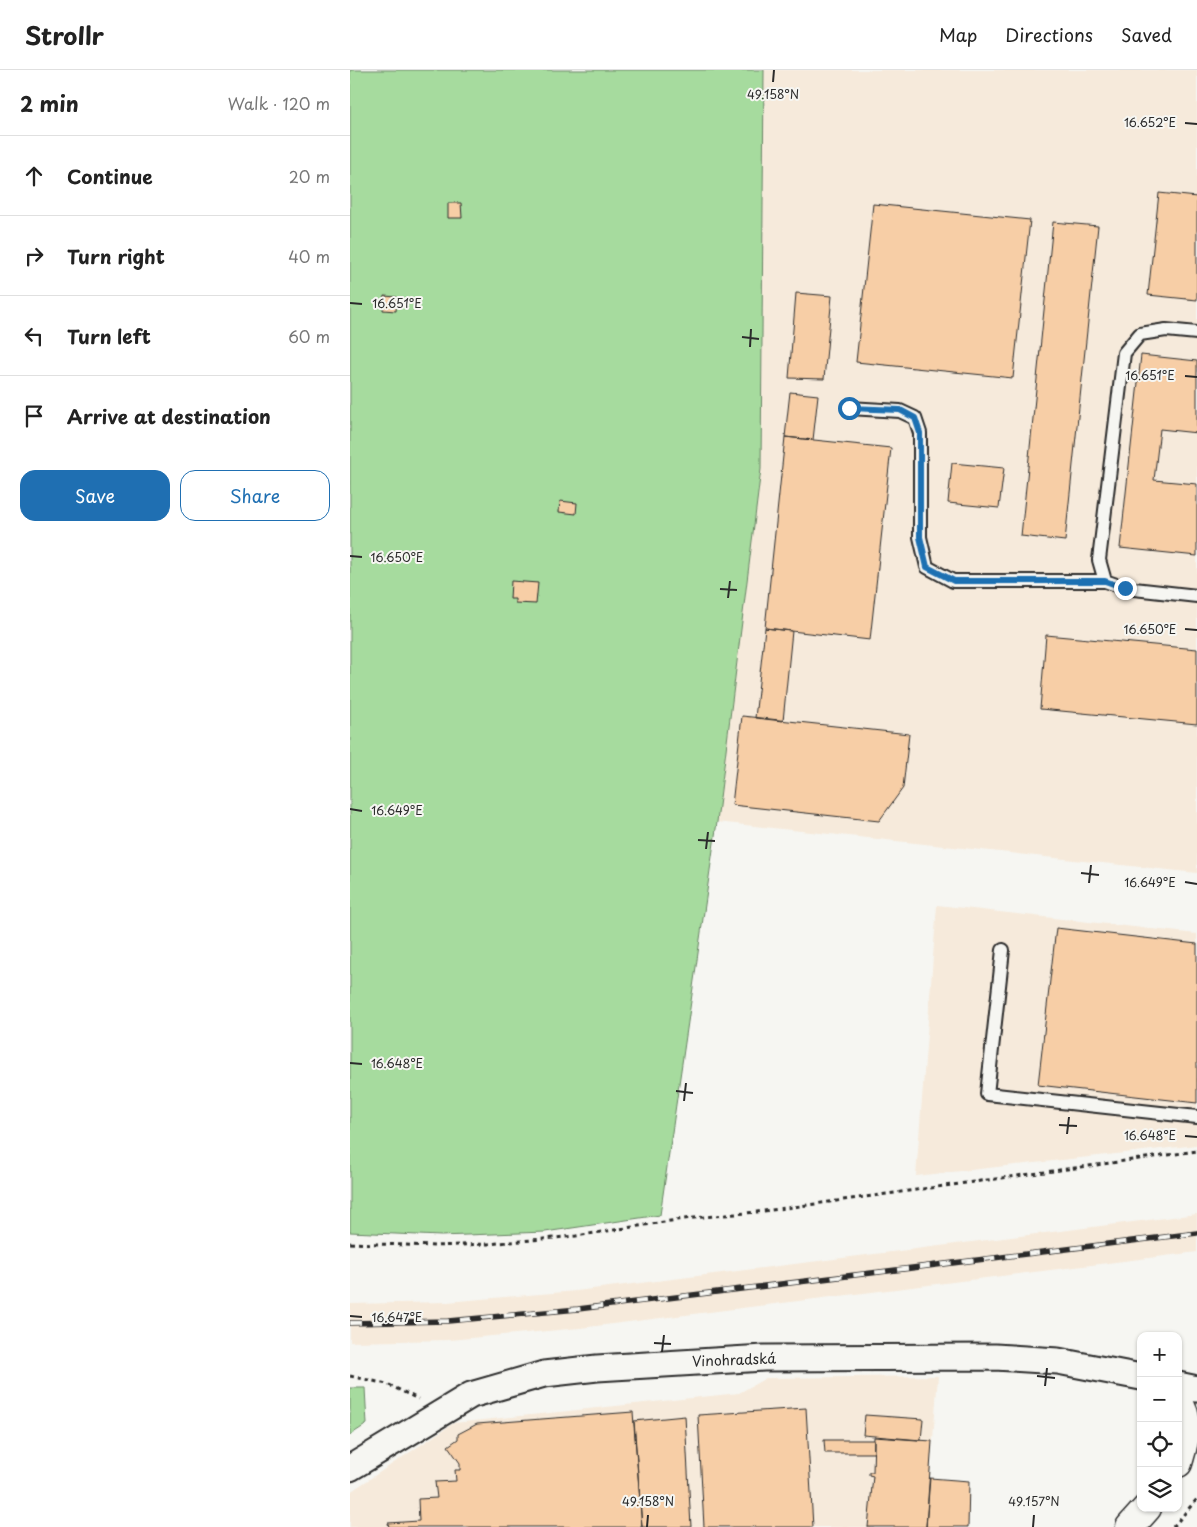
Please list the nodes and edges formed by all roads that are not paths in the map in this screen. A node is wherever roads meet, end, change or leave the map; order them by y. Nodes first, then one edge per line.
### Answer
1 (1197, 333) edge
2 (849, 408) dead end
3 (1105, 581) junction
4 (1197, 596) edge
5 (1004, 950) dead end
6 (1197, 1117) edge
7 (1137, 1376) edge
8 (1182, 1386) edge
9 (1197, 1388) edge
10 (1182, 1409) edge
11 (1182, 1444) edge
12 (1197, 1454) edge
13 (350, 1468) edge
14 (1182, 1471) edge
15 (1143, 1512) edge
16 (1130, 1527) edge

1 - 3 lane
2 - 3 lane
3 - 4 lane
5 - 6 lane
7 - 13 street, Vinohradská
8 - 9 street
10 - 11 main road
12 - 14 main road
15 - 16 main road

